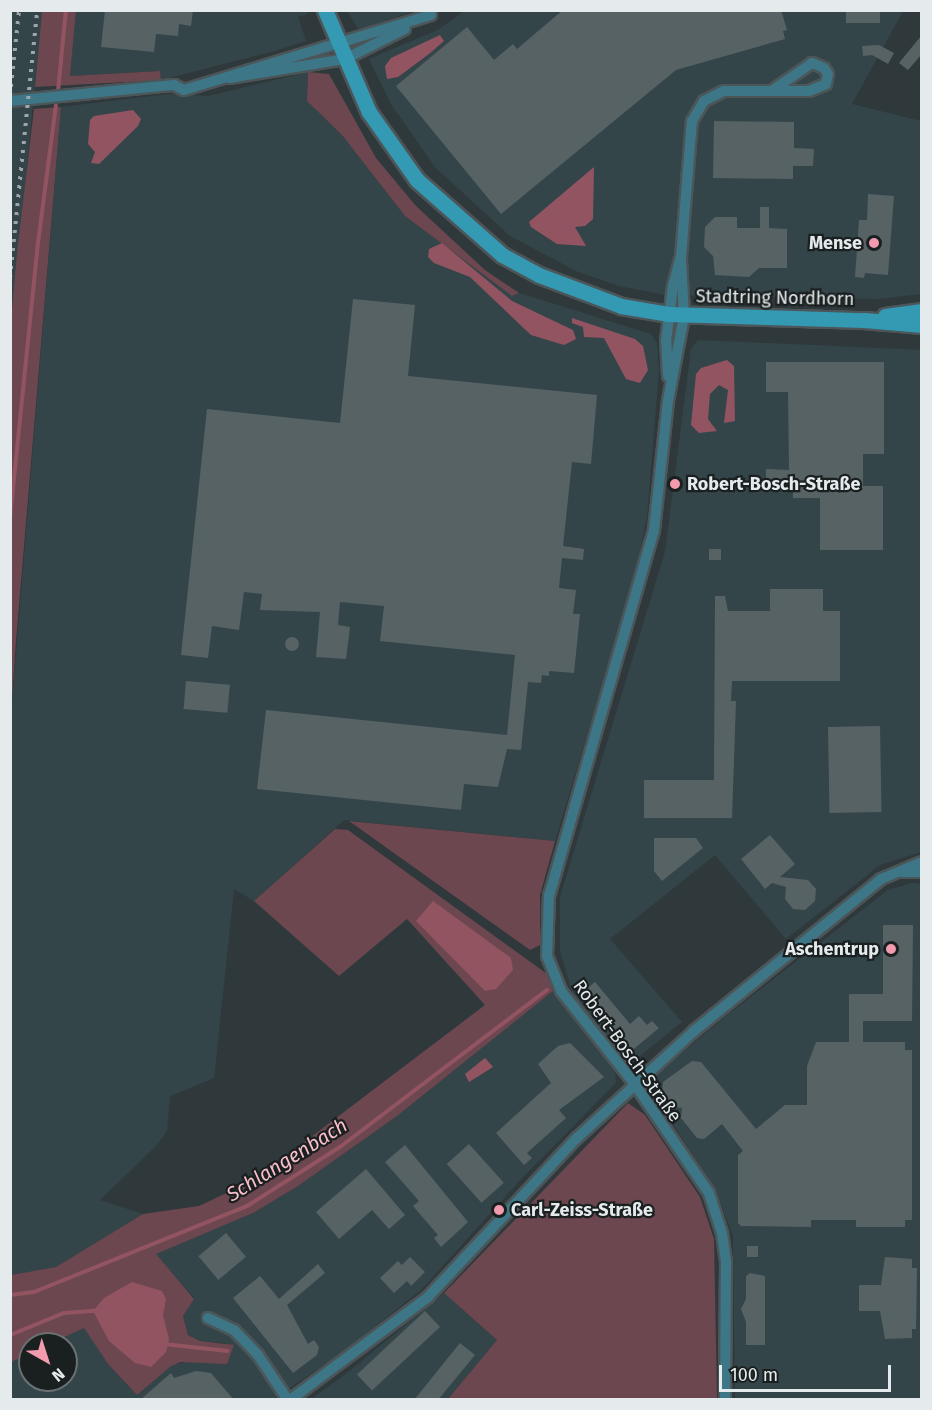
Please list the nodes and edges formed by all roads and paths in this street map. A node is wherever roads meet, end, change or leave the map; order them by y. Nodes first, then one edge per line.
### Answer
1 (325, 10) edge
2 (435, 13) edge
3 (342, 52) junction
4 (773, 90) junction
5 (10, 101) edge
6 (921, 311) edge
7 (677, 315) junction
8 (864, 320) junction
9 (921, 325) edge
10 (921, 862) edge
11 (896, 872) junction
12 (921, 872) edge
13 (634, 1083) junction
14 (208, 1318) dead end
15 (289, 1400) edge
16 (725, 1400) edge

1 - 3 main road, Stadtring Nordhorn
2 - 3 street
3 - 5 street
3 - 7 main road, Stadtring Nordhorn
4 - 4 street, Stadtring Nordhorn
4 - 7 street, Stadtring Nordhorn
6 - 8 main road, Stadtring Nordhorn
7 - 8 main road, Stadtring Nordhorn
7 - 13 street, Robert-Bosch-Straße
8 - 9 main road, Stadtring Nordhorn
10 - 11 street
11 - 12 street
11 - 13 street
13 - 15 street
13 - 16 street, Robert-Bosch-Straße
14 - 15 street

